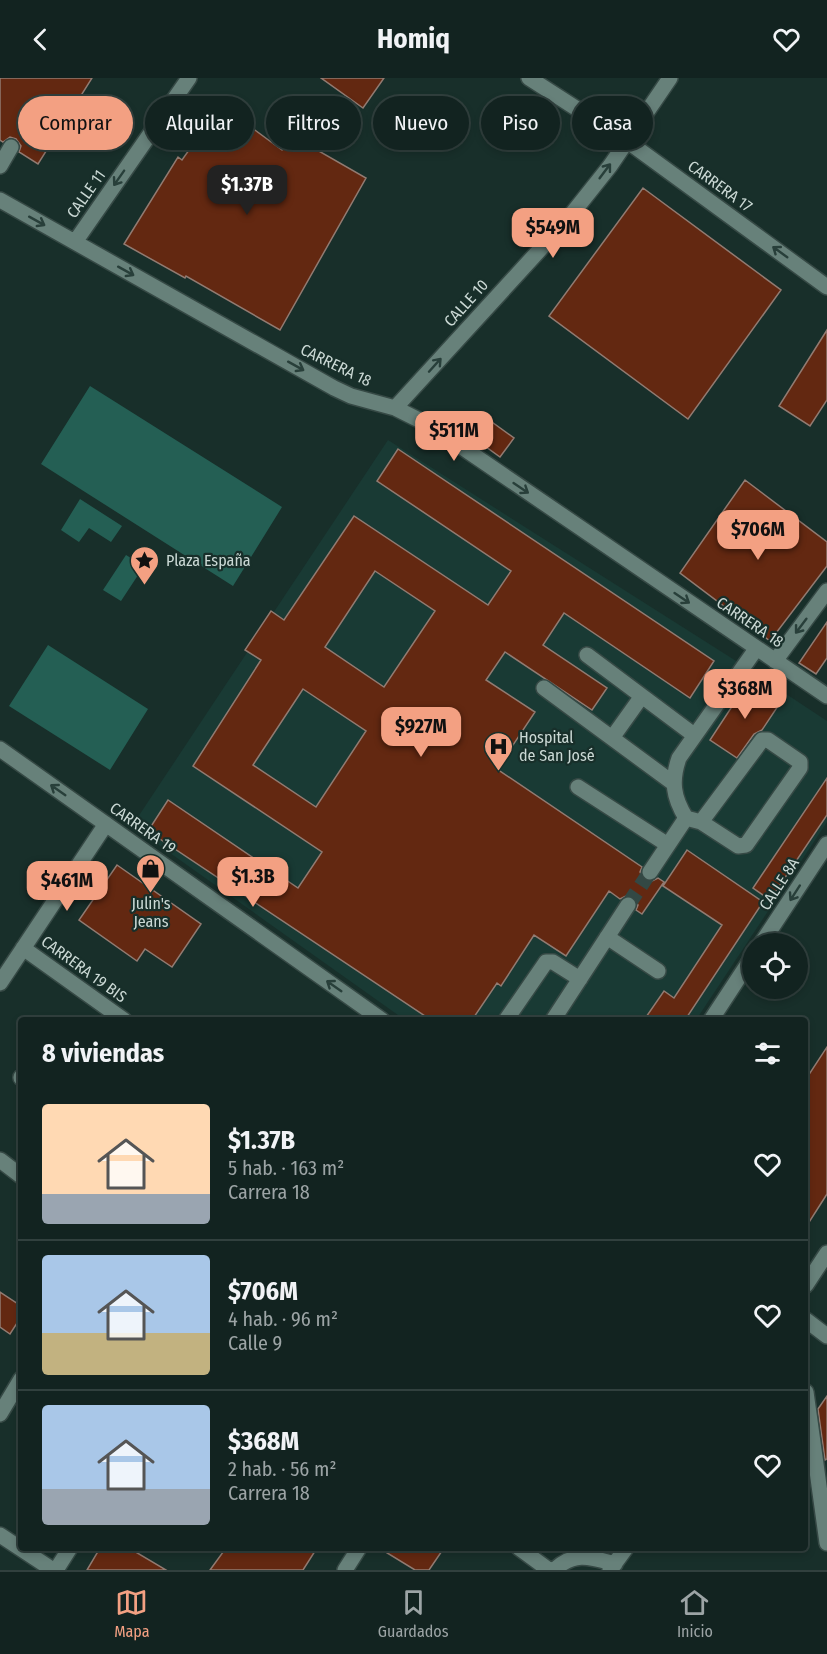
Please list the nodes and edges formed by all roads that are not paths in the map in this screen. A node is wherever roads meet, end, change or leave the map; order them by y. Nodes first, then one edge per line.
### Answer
1 (189, 78) edge
2 (529, 78) edge
3 (670, 78) edge
4 (653, 103) edge
5 (572, 106) edge
6 (11, 147) dead end
7 (620, 150) edge
8 (639, 150) edge
9 (0, 166) edge
10 (0, 200) edge
11 (75, 242) junction
12 (827, 287) edge
13 (395, 408) junction
14 (827, 591) edge
15 (756, 649) junction
16 (587, 655) dead end
17 (775, 661) junction
18 (544, 688) dead end
19 (642, 696) junction
20 (827, 696) edge
21 (694, 735) junction
22 (612, 738) junction
23 (0, 749) edge
24 (673, 783) junction
25 (578, 786) dead end
26 (686, 818) junction
27 (701, 822) junction
28 (106, 824) junction
29 (827, 844) edge
30 (668, 845) junction
31 (650, 872) tunnel mouth
32 (628, 905) tunnel mouth
33 (768, 933) edge
34 (607, 937) junction
35 (23, 948) junction
36 (658, 970) dead end
37 (742, 973) edge
38 (580, 979) junction
39 (0, 983) edge
40 (120, 1017) edge
41 (378, 1017) edge
42 (508, 1017) edge
43 (555, 1017) edge
44 (713, 1017) edge
45 (0, 1160) edge
46 (18, 1172) edge
47 (827, 1253) edge
48 (808, 1281) edge
49 (808, 1322) edge
50 (827, 1336) edge
51 (18, 1384) edge
52 (808, 1406) edge
53 (0, 1414) edge
54 (0, 1535) edge
55 (827, 1543) edge
56 (18, 1546) edge
57 (25, 1551) edge
58 (68, 1551) edge
59 (357, 1551) edge
60 (523, 1551) edge
61 (624, 1551) edge
62 (613, 1567) edge
63 (55, 1570) edge
64 (345, 1570) edge
65 (549, 1570) edge
66 (554, 1570) edge

1 -> 11 street, CALLE 11
2 - 5 street, CARRERA 17
3 - 4 street, CALLE 10
6 - 9 street
13 -> 7 street, CALLE 10
12 -> 8 street, CARRERA 17
10 -> 11 street, CARRERA 18
11 -> 13 street, CARRERA 18
13 -> 15 street, CARRERA 18
14 -> 17 street
15 - 17 street, CARRERA 18
15 - 21 street
16 - 19 street
17 - 20 street, CARRERA 18
18 - 22 street
19 - 21 street
19 - 22 street
21 - 24 street
22 - 24 street
28 -> 23 street, CARRERA 19
24 - 26 street
25 - 30 street
26 - 27 street
26 - 30 street
27 - 27 street
28 - 35 street
41 -> 28 street, CARRERA 19
29 -> 33 street, CALLE 8A
30 - 31 street
32 - 34 street
34 - 36 street
34 - 38 street
35 - 39 street
35 - 40 street, CARRERA 19 BIS
37 - 44 street
38 - 42 street
38 - 43 street
45 - 46 street
47 - 48 street
49 - 50 street
51 - 53 street
52 - 55 street
54 - 56 street
57 - 63 street
58 - 63 street
59 - 64 street
60 - 65 street
61 - 62 street
62 - 66 street

